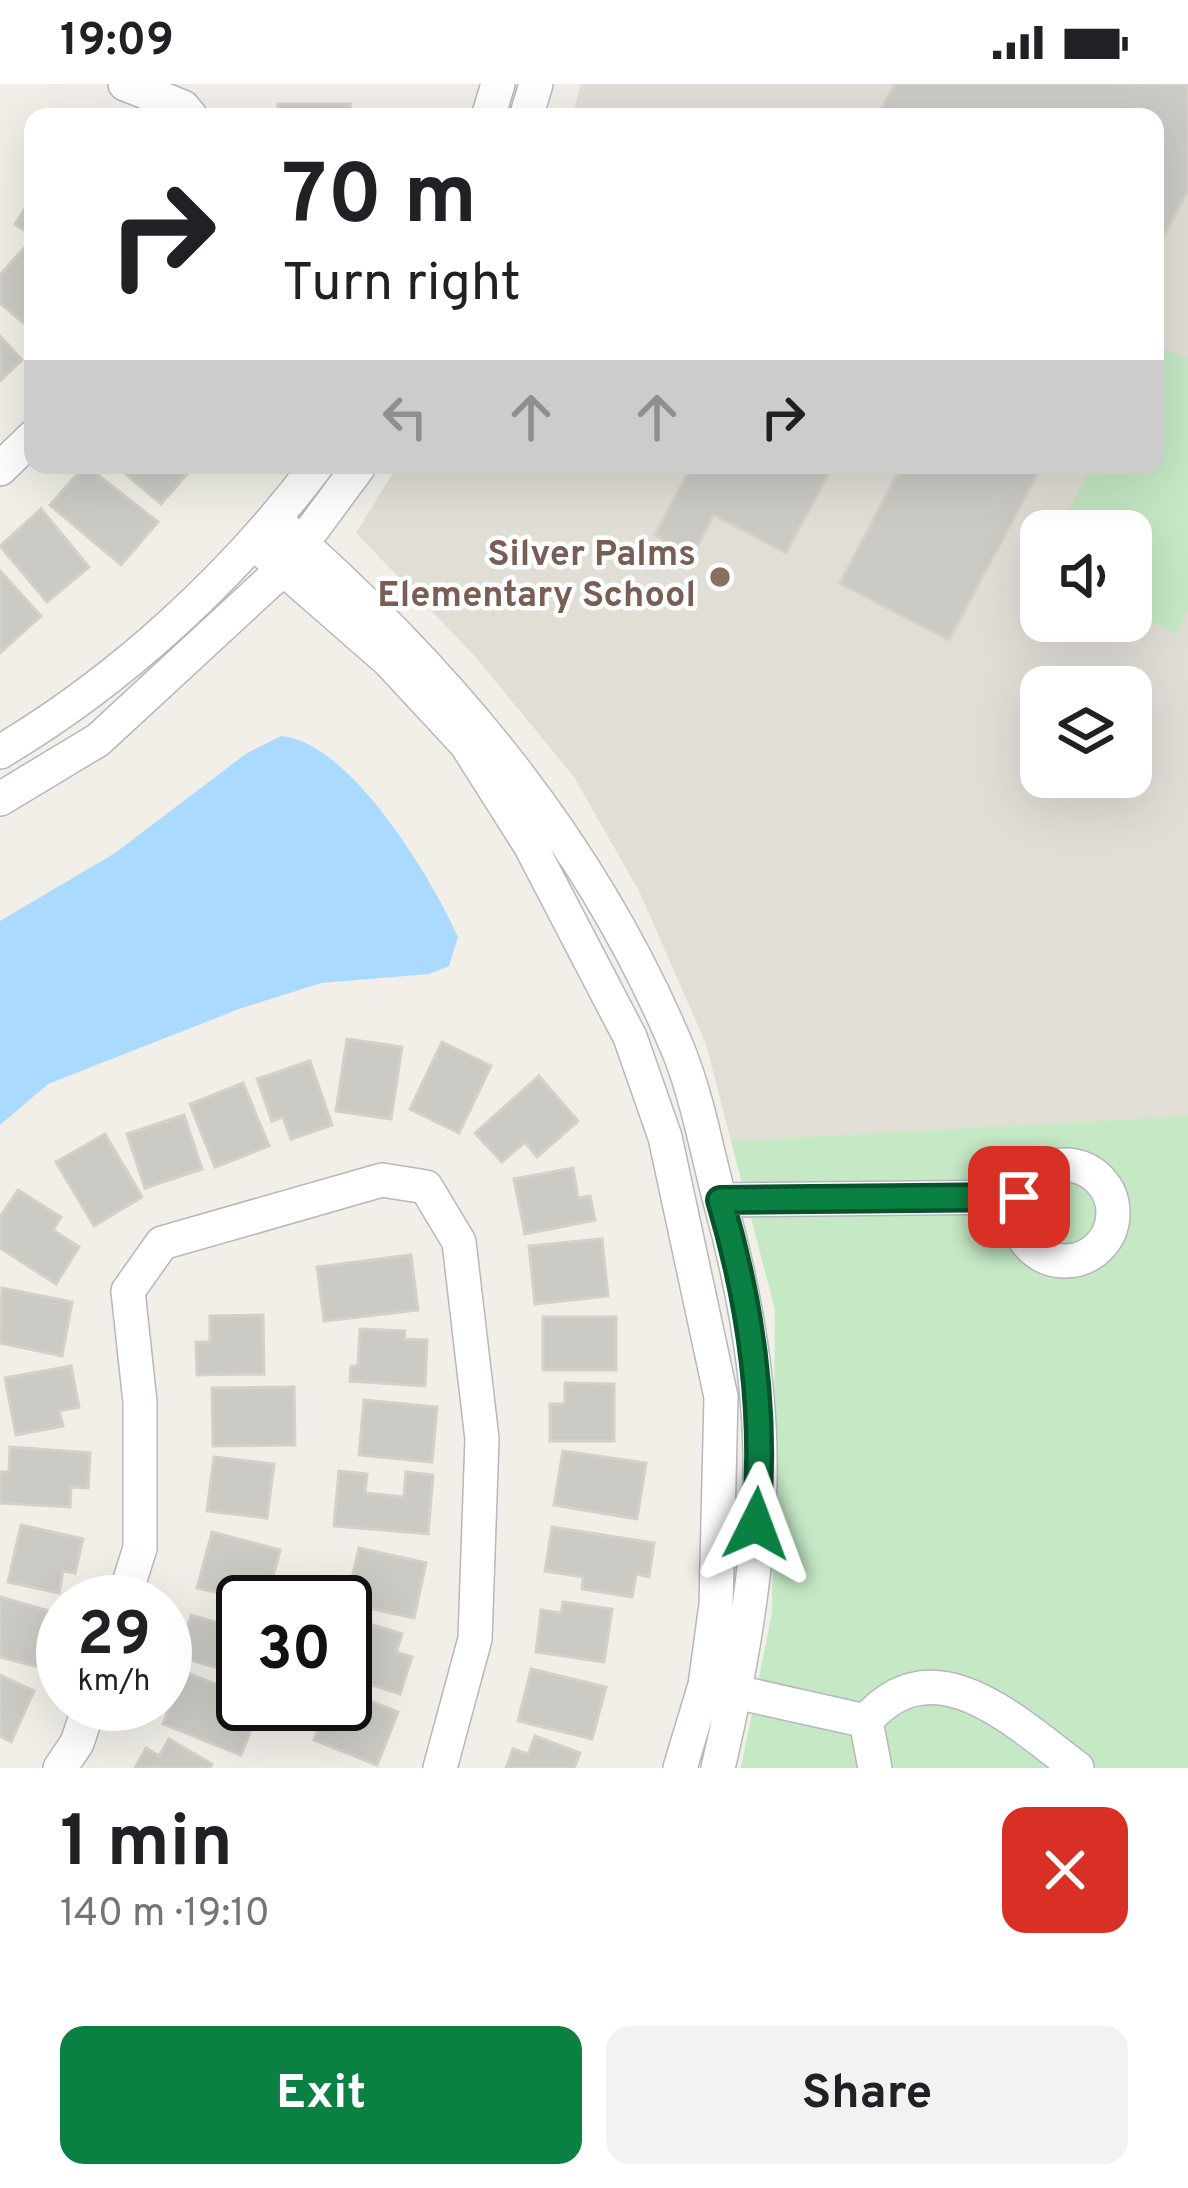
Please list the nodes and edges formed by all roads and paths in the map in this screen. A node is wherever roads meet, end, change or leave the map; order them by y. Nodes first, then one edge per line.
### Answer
1 (125, 84) edge
2 (184, 108) edge
3 (24, 446) edge
4 (0, 470) edge
5 (310, 474) edge
6 (353, 474) edge
7 (265, 532) junction
8 (292, 556) junction
9 (0, 752) edge
10 (0, 799) edge
11 (1019, 1197) dead end
12 (720, 1200) junction
13 (131, 1575) edge
14 (720, 1689) junction
15 (866, 1721) junction
16 (81, 1731) edge
17 (1036, 1753) edge
18 (60, 1768) edge
19 (440, 1768) edge
20 (680, 1768) edge
21 (718, 1768) edge
22 (875, 1768) edge
23 (1077, 1768) edge

1 - 2 street
3 - 4 street
5 - 7 street
6 - 8 street
7 - 8 street
7 - 9 street
8 - 10 street
8 - 12 street
8 - 14 street
11 - 12 street
12 - 14 street
13 - 19 street
14 - 15 street
14 - 20 street
14 - 21 street
15 - 17 street
15 - 22 street
16 - 18 street
17 - 23 street

